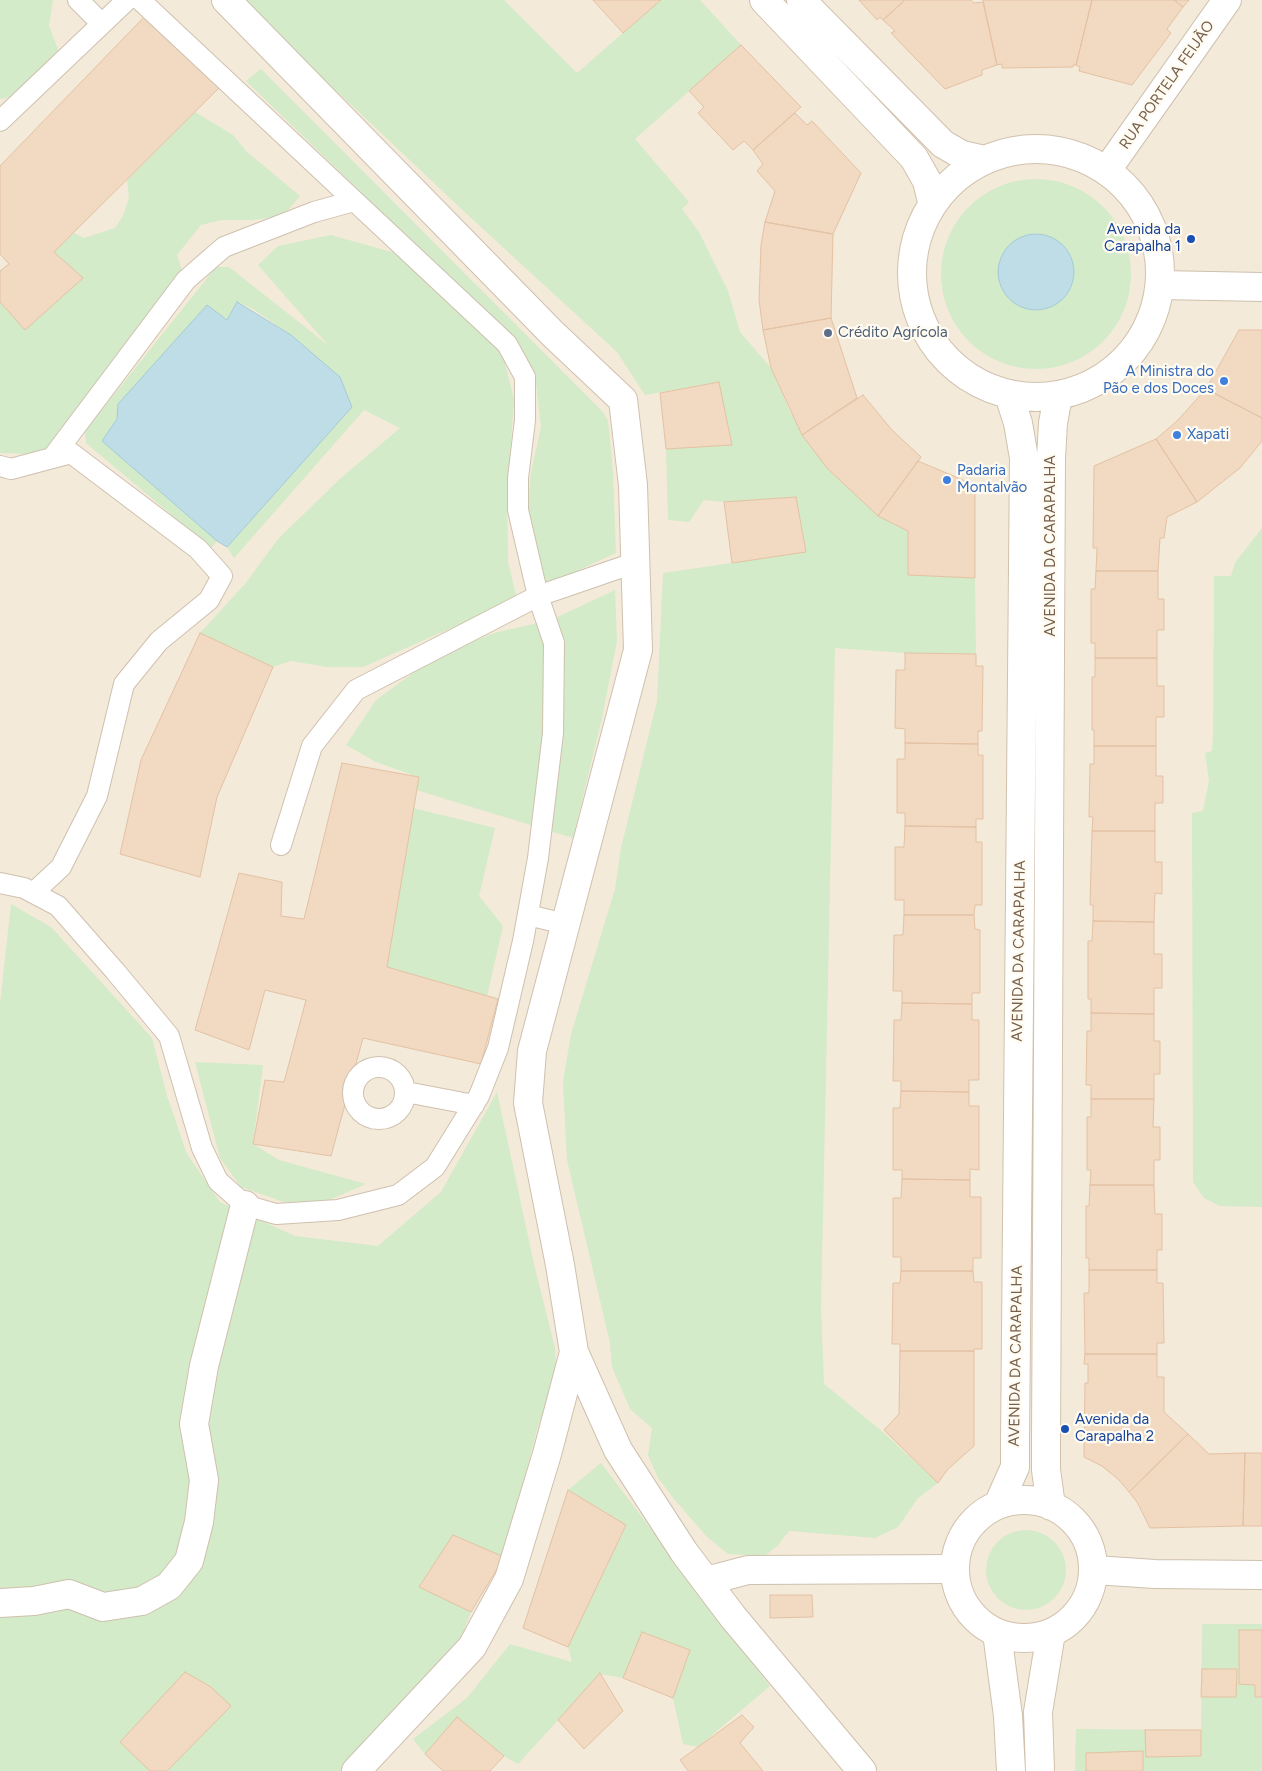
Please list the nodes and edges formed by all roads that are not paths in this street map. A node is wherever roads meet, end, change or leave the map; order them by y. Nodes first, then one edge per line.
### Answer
1 (78, 0) edge
2 (127, 0) edge
3 (140, 0) edge
4 (226, 0) edge
5 (764, 0) edge
6 (800, 0) edge
7 (1227, 0) edge
8 (102, 24) junction
9 (0, 121) edge
10 (984, 160) junction
11 (1107, 170) junction
12 (354, 201) junction
13 (932, 202) junction
14 (1160, 285) junction
15 (1262, 287) edge
16 (1009, 395) junction
17 (1058, 396) junction
18 (52, 458) junction
19 (0, 466) edge
20 (634, 563) junction
21 (538, 596) junction
22 (281, 845) dead end
23 (0, 883) edge
24 (33, 893) junction
25 (528, 915) junction
26 (565, 924) junction
27 (406, 1092) dead end
28 (474, 1105) junction
29 (245, 1205) junction
30 (574, 1352) junction
31 (998, 1505) junction
32 (1051, 1506) junction
33 (955, 1569) junction
34 (1094, 1570) junction
35 (1262, 1575) edge
36 (706, 1581) junction
37 (0, 1602) edge
38 (998, 1633) junction
39 (1050, 1633) junction
40 (356, 1771) edge
41 (862, 1771) edge
42 (1011, 1771) edge
43 (1040, 1771) edge

1 - 8 lane
2 - 8 lane
3 - 12 lane
4 - 20 main road
5 - 13 main road
6 - 10 main road
7 - 11 main road, RUA PORTELA FEIJÃO
8 - 9 lane
10 - 11 main road
10 - 13 main road
11 - 14 main road
12 - 18 lane
12 - 21 lane
13 - 16 main road
14 - 15 main road
14 - 17 main road
16 - 17 main road
16 - 31 main road, AVENIDA DA CARAPALHA
17 - 32 main road, AVENIDA DA CARAPALHA
18 - 19 lane
18 - 24 lane
20 - 21 lane
20 - 26 main road
21 - 22 lane
21 - 25 lane
23 - 24 lane
24 - 29 lane
25 - 26 lane
25 - 28 lane
26 - 30 main road
27 - 28 lane
28 - 29 lane
29 - 37 main road
30 - 36 main road
30 - 40 main road
31 - 32 main road
31 - 33 main road
32 - 34 main road
33 - 36 main road
33 - 38 main road
34 - 35 main road
34 - 39 main road
36 - 41 main road
38 - 39 main road
38 - 42 main road
39 - 43 main road

